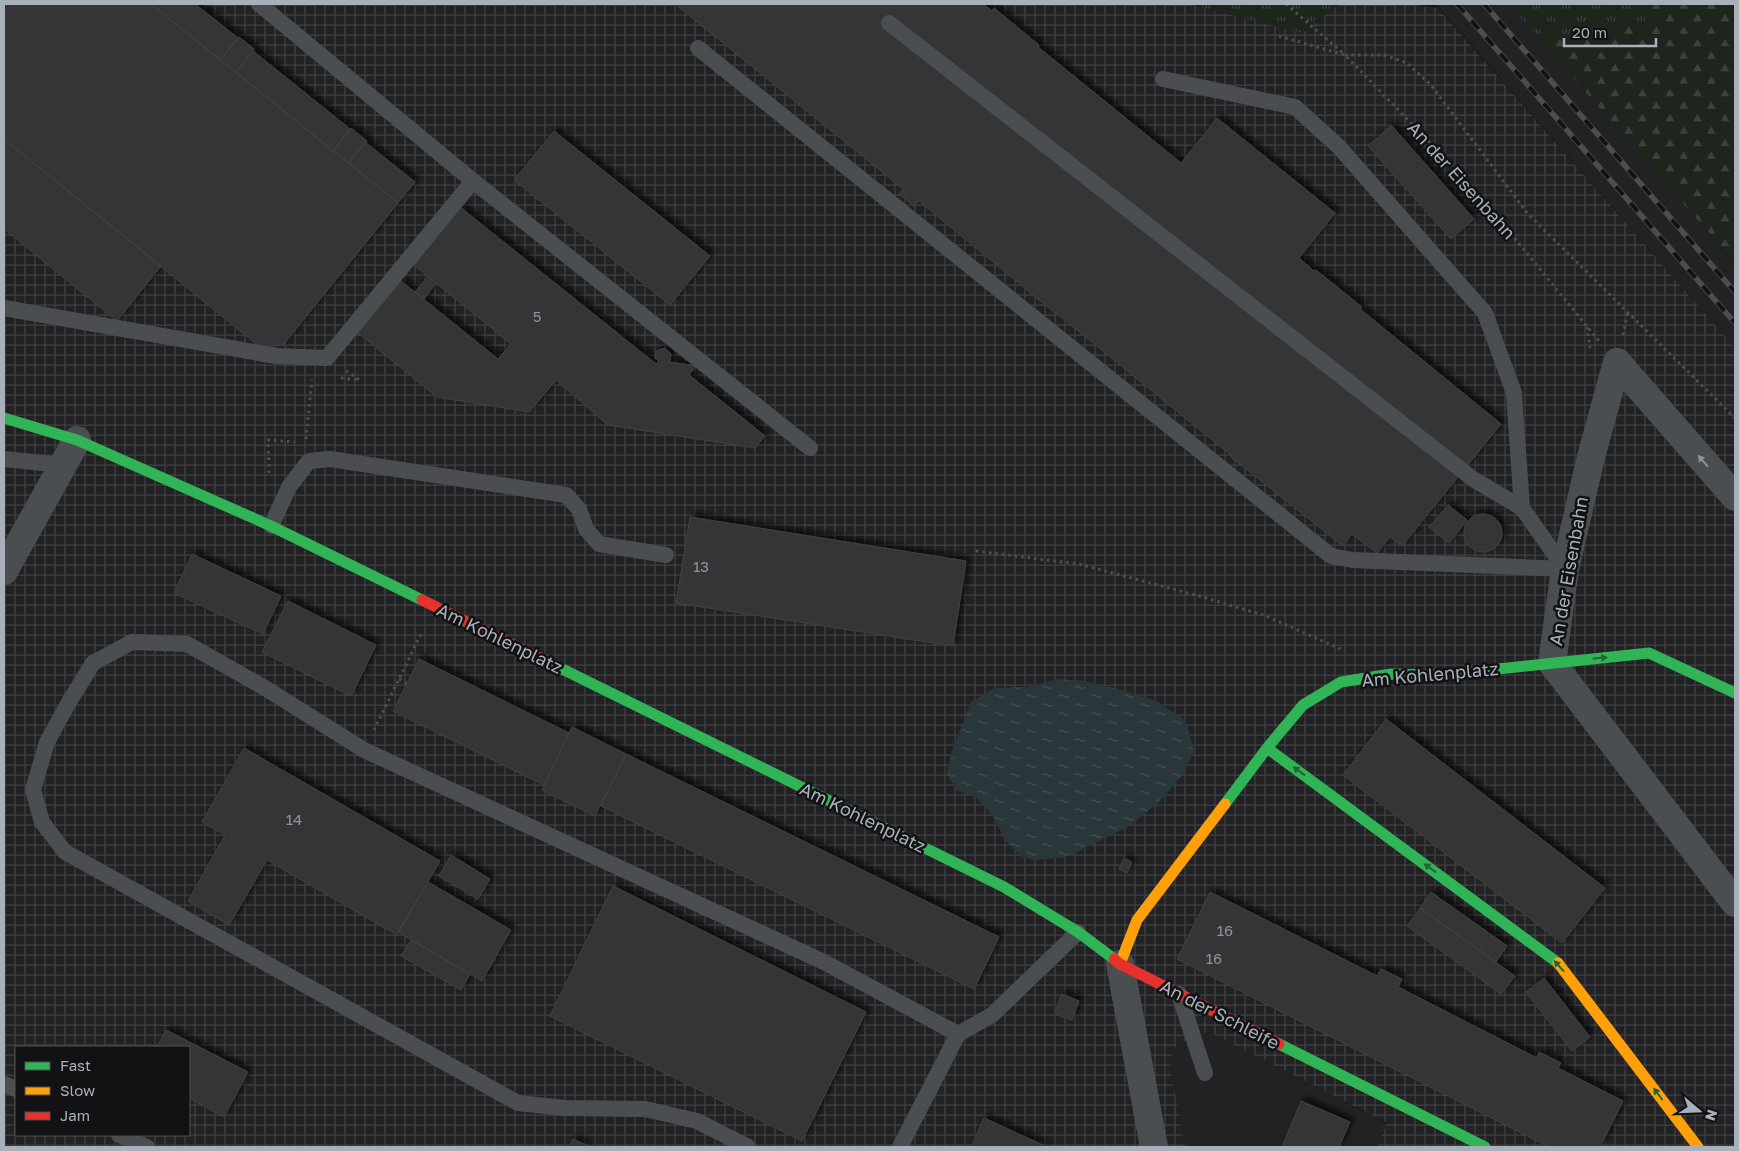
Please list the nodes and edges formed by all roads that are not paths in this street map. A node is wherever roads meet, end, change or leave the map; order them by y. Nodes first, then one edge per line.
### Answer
1 (259, 4) edge
2 (889, 23) dead end
3 (698, 48) dead end
4 (1163, 79) dead end
5 (473, 181) junction
6 (4, 308) edge
7 (4, 418) edge
8 (77, 440) junction
9 (810, 448) dead end
10 (4, 459) edge
11 (63, 465) junction
12 (1735, 497) edge
13 (1522, 508) junction
14 (271, 526) junction
15 (666, 555) dead end
16 (1565, 569) junction
17 (4, 571) edge
18 (1552, 663) junction
19 (1735, 693) edge
20 (1267, 748) junction
21 (1735, 903) edge
22 (1078, 932) junction
23 (1120, 964) junction
24 (1179, 994) junction
25 (958, 1034) junction
26 (1205, 1072) dead end
27 (121, 1136) edge
28 (147, 1147) edge
29 (748, 1147) edge
30 (900, 1147) edge
31 (1154, 1147) edge
32 (1485, 1147) edge
33 (1698, 1147) edge

1 - 5 lane
2 - 13 lane
3 - 16 lane
4 - 13 lane
5 - 6 lane
5 - 9 lane
7 - 8 street, Am Kohlenplatz
8 - 11 street
8 - 14 street, Am Kohlenplatz
10 - 11 lane
11 - 17 street
12 -> 16 street, An der Eisenbahn
13 - 16 lane
14 - 15 lane
14 - 22 street, Am Kohlenplatz
16 - 18 street, An der Eisenbahn
18 -> 19 street, An der Eisenbahn
18 - 20 street, Am Kohlenplatz
18 - 21 street, An der Eisenbahn
20 - 23 street, Am Kohlenplatz
33 -> 20 street
22 - 23 street, Am Kohlenplatz
22 - 25 lane
23 - 24 street, An der Schleife
23 - 31 street
24 - 26 lane
24 - 32 street, An der Schleife
25 - 29 lane
25 - 30 lane
27 - 28 lane

